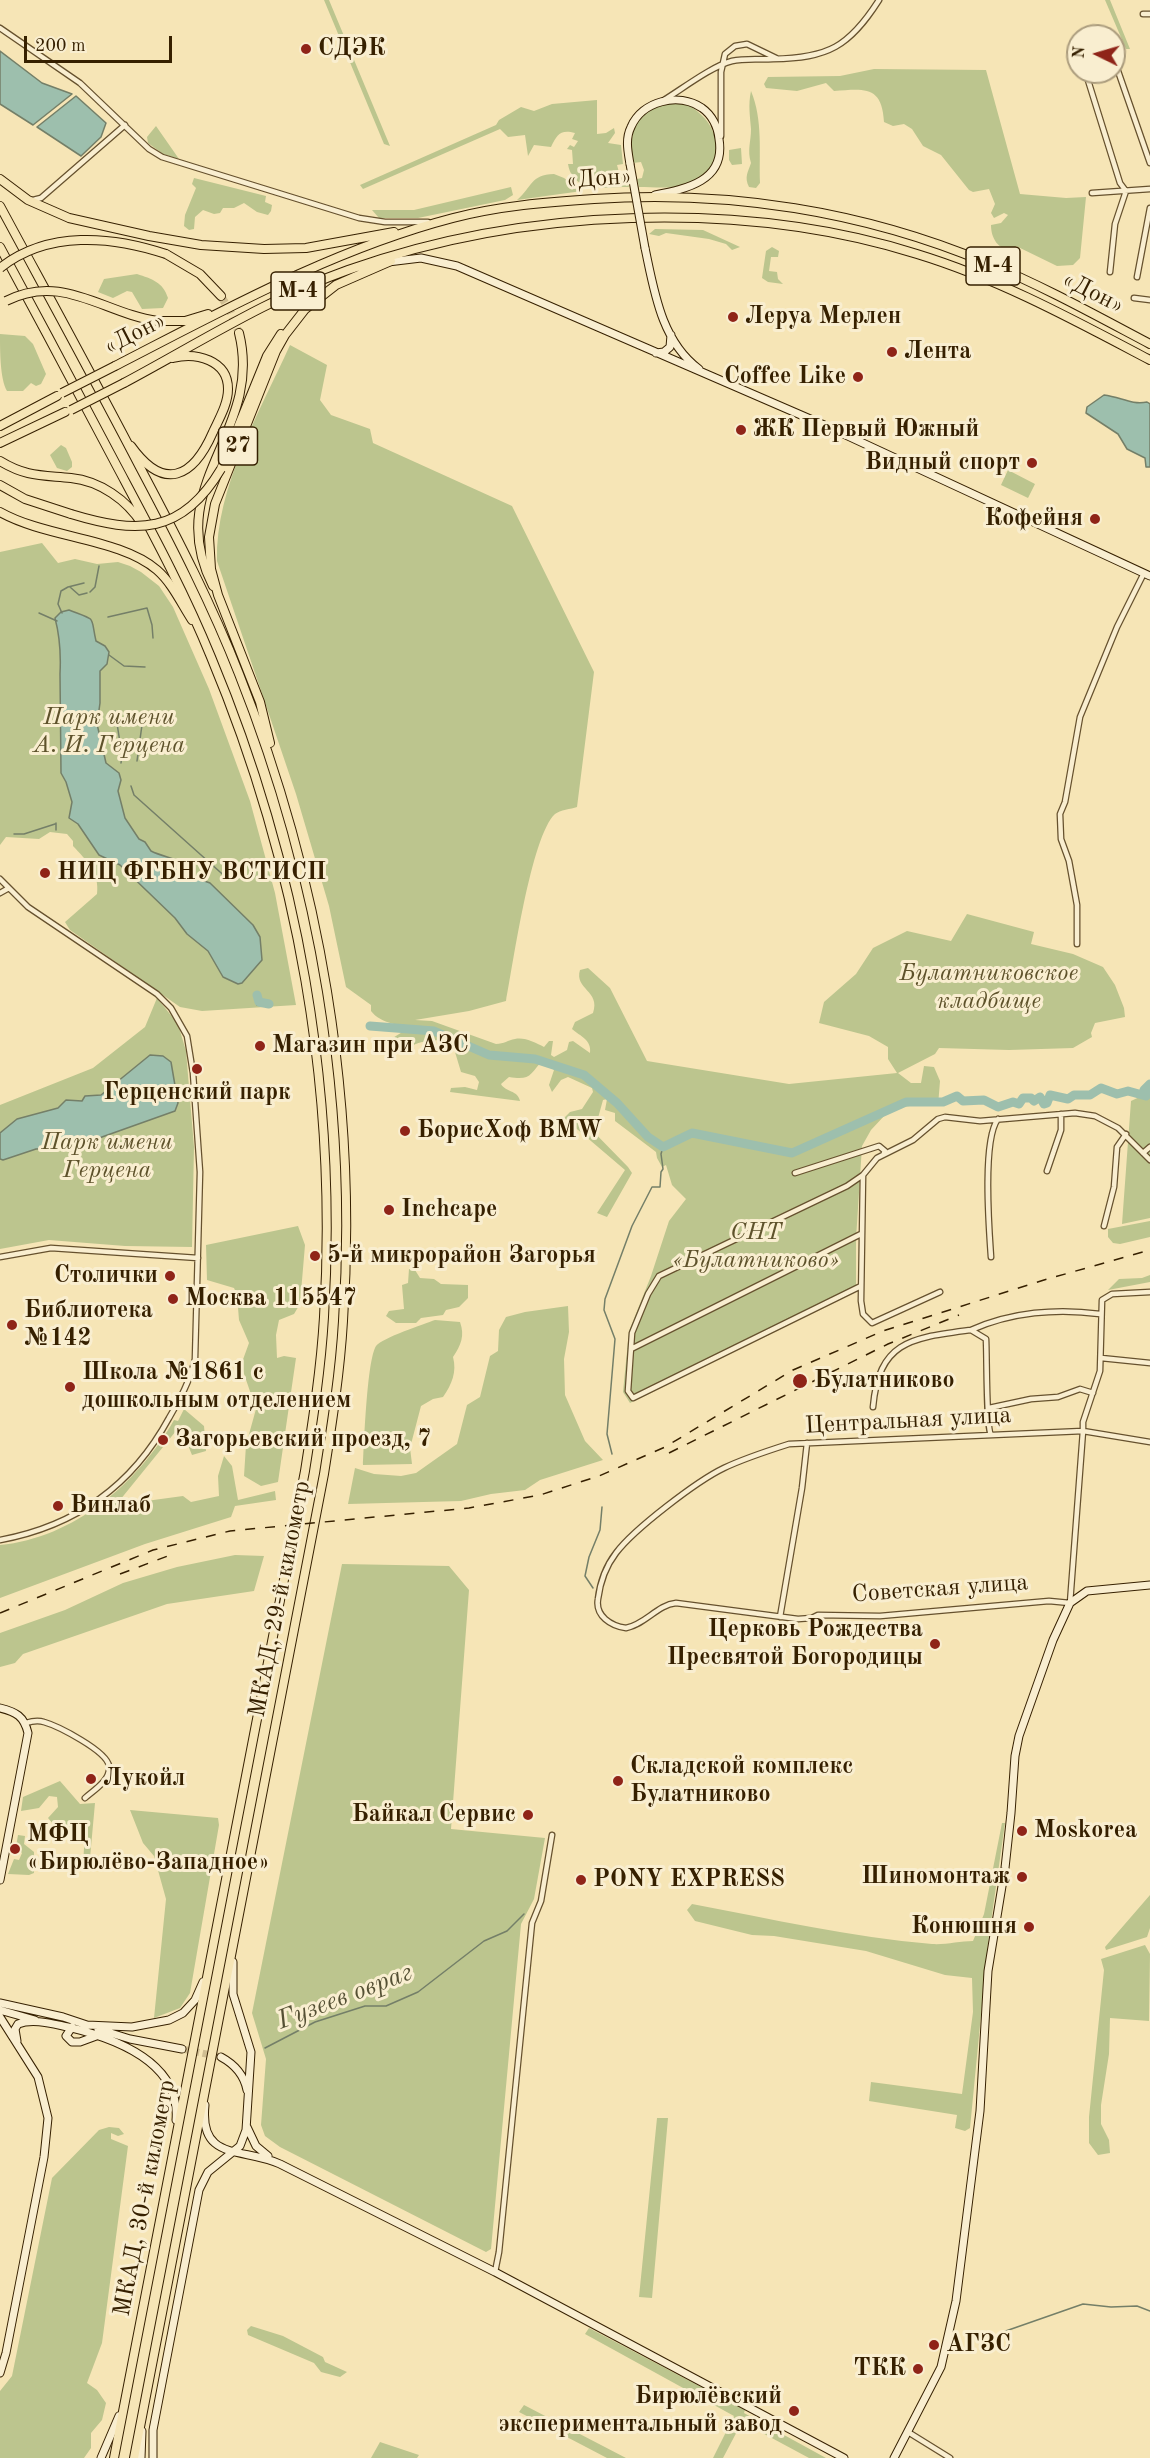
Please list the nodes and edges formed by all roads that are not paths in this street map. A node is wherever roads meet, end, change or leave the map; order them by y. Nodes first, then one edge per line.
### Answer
1 (879, 0) edge
2 (1143, 14) dead end
3 (1150, 14) edge
4 (0, 28) edge
5 (780, 59) junction
6 (722, 66) junction
7 (1089, 84) edge
8 (1123, 84) edge
9 (661, 102) junction
10 (125, 125) junction
11 (720, 145) junction
12 (1150, 163) edge
13 (0, 179) edge
14 (1150, 189) edge
15 (1126, 190) junction
16 (1092, 193) dead end
17 (649, 196) junction
18 (28, 200) junction
19 (0, 206) edge
20 (1150, 208) edge
21 (454, 218) junction
22 (421, 227) junction
23 (436, 244) junction
24 (0, 247) edge
25 (388, 262) junction
26 (0, 268) edge
27 (1110, 272) dead end
28 (1137, 277) dead end
29 (221, 296) tunnel mouth
30 (1134, 298) dead end
31 (1150, 300) edge
32 (3, 302) edge
33 (231, 306) junction
34 (306, 308) junction
35 (239, 333) tunnel mouth
36 (671, 335) junction
37 (1150, 344) edge
38 (654, 353) junction
39 (169, 359) junction
40 (1150, 360) edge
41 (674, 362) junction
42 (690, 362) junction
43 (708, 376) junction
44 (60, 394) joint
45 (68, 411) joint
46 (0, 426) edge
47 (122, 432) junction
48 (0, 443) edge
49 (0, 461) edge
50 (0, 486) edge
51 (0, 512) edge
52 (173, 573) junction
53 (1147, 574) edge
54 (218, 595) junction
55 (210, 653) junction
56 (289, 816) junction
57 (0, 879) edge
58 (9, 888) junction
59 (0, 893) edge
60 (1077, 944) dead end
61 (1062, 1114) junction
62 (998, 1119) junction
63 (1126, 1134) junction
64 (1150, 1147) edge
65 (884, 1153) junction
66 (1143, 1153) junction
67 (1150, 1160) edge
68 (1047, 1172) dead end
69 (795, 1173) dead end
70 (863, 1174) junction
71 (1104, 1226) dead end
72 (861, 1234) junction
73 (0, 1257) edge
74 (991, 1257) dead end
75 (198, 1258) junction
76 (861, 1286) junction
77 (940, 1292) dead end
78 (1150, 1292) edge
79 (1100, 1314) junction
80 (971, 1330) junction
81 (631, 1348) junction
82 (1101, 1358) junction
83 (1150, 1364) edge
84 (1093, 1393) junction
85 (873, 1407) dead end
86 (989, 1408) junction
87 (1083, 1431) junction
88 (991, 1435) junction
89 (807, 1443) junction
90 (1150, 1443) edge
91 (0, 1540) edge
92 (1150, 1585) edge
93 (1070, 1603) junction
94 (780, 1617) junction
95 (0, 1708) edge
96 (29, 1722) junction
97 (85, 1798) dead end
98 (552, 1834) dead end
99 (0, 1880) edge
100 (214, 1945) junction
101 (233, 1948) junction
102 (0, 2010) edge
103 (39, 2022) junction
104 (87, 2025) junction
105 (73, 2026) junction
106 (98, 2035) junction
107 (122, 2037) junction
108 (18, 2046) junction
109 (182, 2049) tunnel mouth
110 (221, 2057) tunnel mouth
111 (210, 2065) junction
112 (248, 2102) junction
113 (246, 2121) junction
114 (233, 2152) junction
115 (173, 2156) junction
116 (280, 2164) junction
117 (495, 2272) junction
118 (0, 2373) edge
119 (125, 2402) junction
120 (144, 2406) junction
121 (908, 2432) junction
122 (101, 2458) edge
123 (114, 2458) edge
124 (134, 2458) edge
125 (141, 2458) edge
126 (153, 2458) edge
127 (844, 2458) edge
128 (894, 2458) edge
129 (950, 2458) edge

1 - 5 street
2 - 3 street
4 - 10 street
5 - 6 street
5 - 6 street
6 - 9 street
6 - 11 street
7 - 15 street
8 - 12 street
9 - 11 street
9 - 36 street, bridge
10 - 18 street
10 - 21 street
11 - 17 street
13 - 18 highway
14 - 15 street
15 - 16 street
15 - 27 street
17 - 21 highway, «Дон» / М-4
17 - 37 highway, «Дон» / М-4
18 - 22 highway
19 - 47 highway
20 - 28 street
21 - 22 highway, «Дон» / М-4
22 - 33 highway, «Дон» / М-4
23 - 25 highway, 27
23 - 39 highway, «Дон» / М-4
23 - 40 highway, «Дон» / М-4
24 - 52 highway
25 - 34 highway, 27
25 - 38 street
26 - 29 main road, bridge
30 - 31 street
32 - 33 highway, bridge
33 - 44 highway, «Дон» / М-4, bridge
34 - 50 highway, 27, bridge
34 - 54 highway, 27
35 - 54 main road
36 - 38 street
36 - 42 street
38 - 41 street
39 - 45 highway, «Дон» / М-4, bridge
39 - 47 main road
41 - 42 street
41 - 43 street
42 - 43 street
43 - 53 street
44 - 46 main road
45 - 48 main road
47 - 56 highway
49 - 52 highway
51 - 55 main road
52 - 55 highway, МКАД, 29-й километр
53 - 60 street
54 - 56 highway, 27
55 - 100 highway, МКАД, 29-й километр
56 - 101 highway, МКАД, 29-й километр
57 - 58 street
58 - 59 street
58 - 75 street
61 - 62 street
61 - 63 street
61 - 68 street
62 - 65 street
62 - 74 street
63 - 66 street
63 - 71 street
64 - 66 street
65 - 69 street
65 - 70 street
66 - 67 street
70 - 72 street
70 - 81 street
72 - 76 street
72 - 81 street
73 - 75 street
75 - 91 street
76 - 77 street
76 - 81 street
78 - 79 street
79 - 80 street
79 - 82 street
80 - 85 street
80 - 86 street
82 - 83 street
82 - 84 street
84 - 86 street
84 - 87 street
86 - 88 street
87 - 88 street, Центральная улица
87 - 90 street, Центральная улица
87 - 93 street
88 - 89 street, Центральная улица
89 - 94 street
89 - 94 street, Центральная улица
92 - 93 street, Советская улица
93 - 94 street, Советская улица
93 - 121 street
95 - 96 street
96 - 97 street
96 - 99 street
98 - 117 street
100 - 104 street
100 - 115 highway, МКАД, 30-й километр
101 - 111 highway, МКАД, 30-й километр
101 - 112 street
102 - 103 street
102 - 105 street
102 - 108 street
103 - 105 street
103 - 108 street
104 - 105 street
104 - 107 street
105 - 106 street
105 - 106 street
106 - 107 street
106 - 115 street
107 - 109 street
108 - 118 street
110 - 112 street
111 - 114 street
111 - 120 highway, МКАД, 30-й километр
112 - 113 street
113 - 114 street
113 - 116 street
114 - 116 street
114 - 126 street
115 - 119 highway, МКАД, 30-й километр
116 - 117 street
117 - 127 street
119 - 122 street
119 - 123 highway, МКАД, 30-й километр
120 - 124 highway, МКАД, 30-й километр
120 - 125 street
121 - 128 street
121 - 129 street

